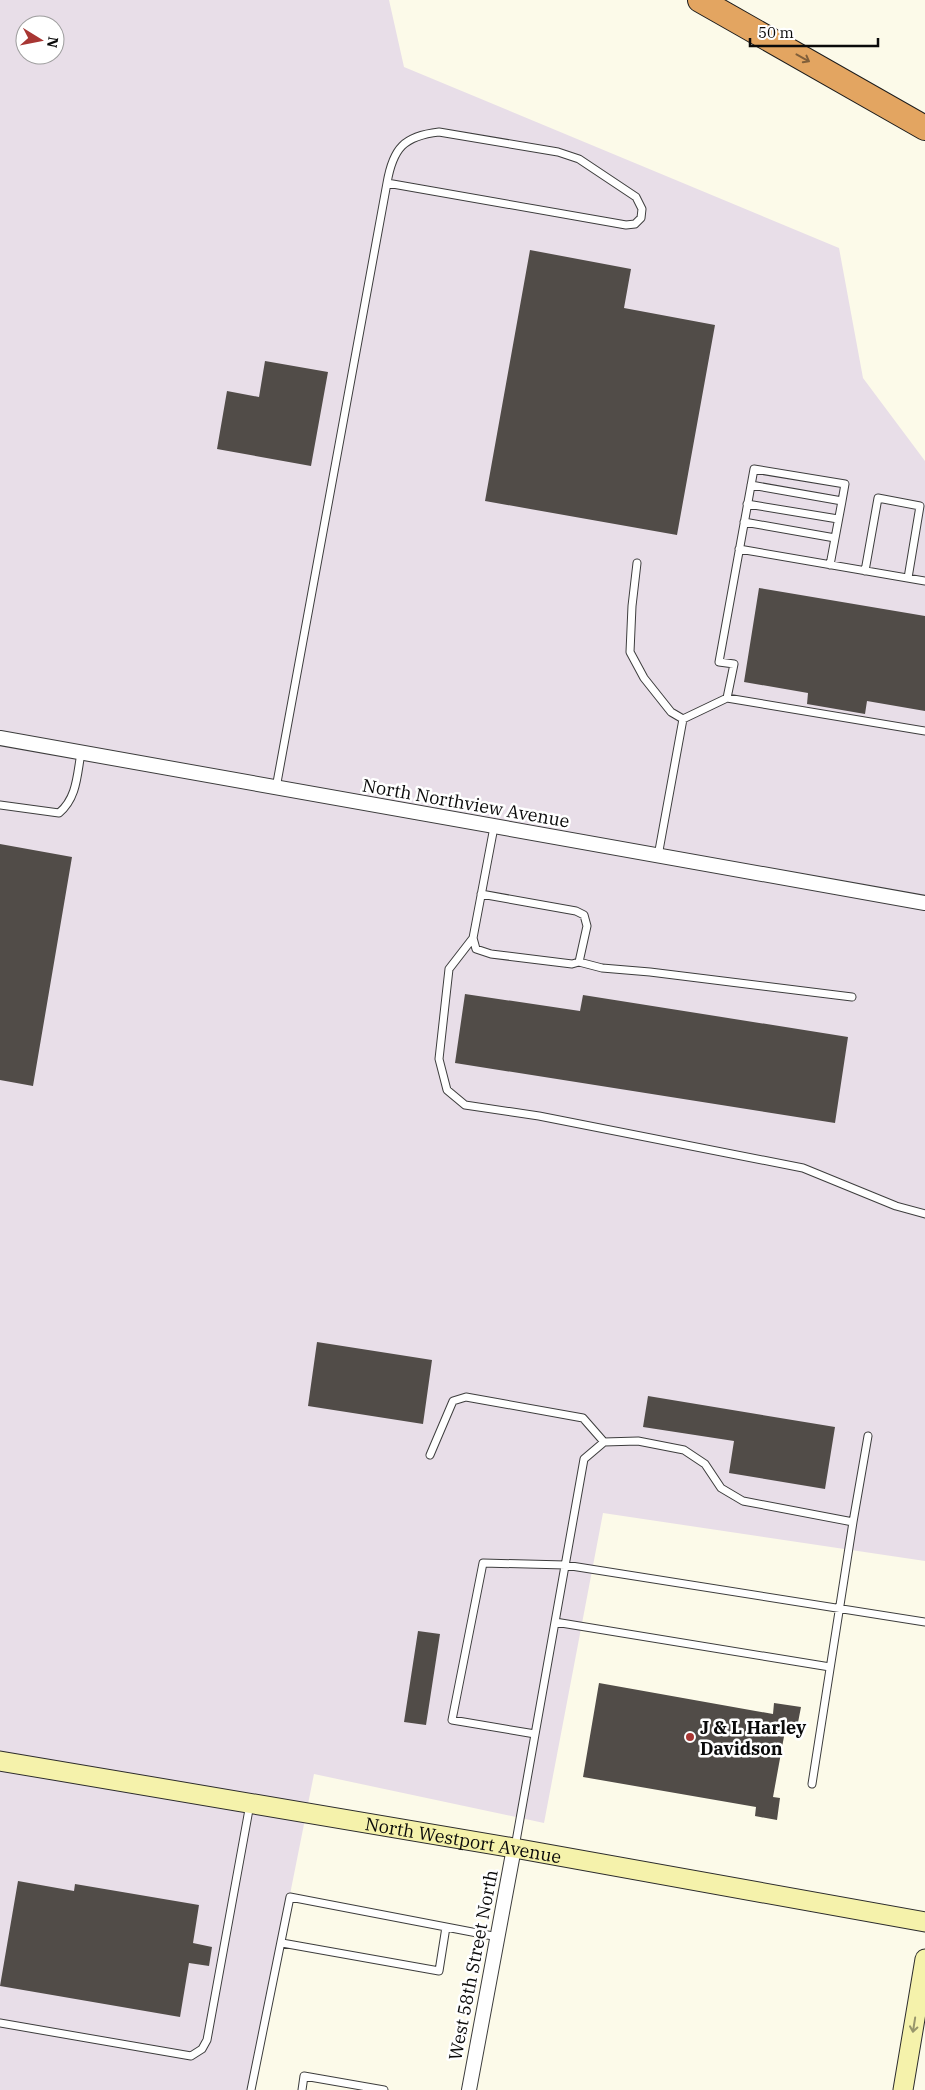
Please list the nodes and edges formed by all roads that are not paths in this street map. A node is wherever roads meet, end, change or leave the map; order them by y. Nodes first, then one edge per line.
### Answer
1 (700, 0) edge
2 (925, 128) edge
3 (387, 183) junction
4 (751, 485) junction
5 (842, 501) junction
6 (747, 504) junction
7 (838, 519) junction
8 (744, 522) junction
9 (835, 538) junction
10 (739, 549) junction
11 (637, 563) dead end
12 (830, 565) junction
13 (865, 571) junction
14 (908, 578) junction
15 (925, 581) edge
16 (727, 698) junction
17 (683, 719) junction
18 (925, 731) edge
19 (0, 738) edge
20 (80, 753) junction
21 (276, 788) junction
22 (0, 805) edge
23 (494, 827) junction
24 (658, 856) junction
25 (481, 894) junction
26 (925, 903) edge
27 (473, 938) junction
28 (580, 962) junction
29 (852, 998) dead end
30 (925, 1214) edge
31 (868, 1436) dead end
32 (604, 1442) junction
33 (430, 1455) dead end
34 (853, 1522) junction
35 (565, 1565) junction
36 (839, 1608) junction
37 (555, 1622) junction
38 (925, 1622) edge
39 (830, 1667) junction
40 (535, 1734) junction
41 (0, 1762) edge
42 (812, 1784) dead end
43 (250, 1803) junction
44 (514, 1848) junction
45 (925, 1922) edge
46 (446, 1927) junction
47 (498, 1937) junction
48 (282, 1943) junction
49 (925, 1959) edge
50 (0, 2023) edge
51 (251, 2090) edge
52 (302, 2090) edge
53 (384, 2090) edge
54 (469, 2090) edge
55 (903, 2090) edge

1 -> 2 highway
3 - 3 lane
3 - 21 lane
4 - 5 lane
4 - 5 lane
4 - 6 lane
5 - 7 lane
6 - 7 lane
6 - 8 lane
7 - 9 lane
8 - 9 lane
8 - 10 lane
9 - 12 lane
10 - 12 lane
10 - 16 lane
11 - 17 lane
12 - 13 lane
13 - 14 lane
13 - 14 lane
14 - 15 lane
16 - 17 lane
16 - 18 lane
17 - 24 lane
19 - 20 street, North Northview Avenue
20 - 21 street, North Northview Avenue
20 - 22 lane
21 - 23 street, North Northview Avenue
23 - 24 street, North Northview Avenue
23 - 25 lane
24 - 26 street, North Northview Avenue
25 - 27 lane
25 - 28 lane
27 - 28 lane
27 - 30 lane
28 - 29 lane
31 - 34 lane
32 - 33 lane
32 - 34 lane
32 - 35 lane
34 - 36 lane
35 - 36 lane
35 - 37 lane
35 - 40 lane
36 - 38 lane
36 - 39 lane
37 - 39 lane
37 - 40 lane
39 - 42 lane
40 - 44 lane
41 - 43 main road, North Westport Avenue
43 - 44 main road, North Westport Avenue
43 - 50 lane
44 - 45 main road, North Westport Avenue
44 - 47 street, West 58th Street North
46 - 47 lane
46 - 48 lane
46 - 48 lane
47 - 54 street, West 58th Street North
48 - 51 lane
49 -> 55 main road
52 - 53 lane

